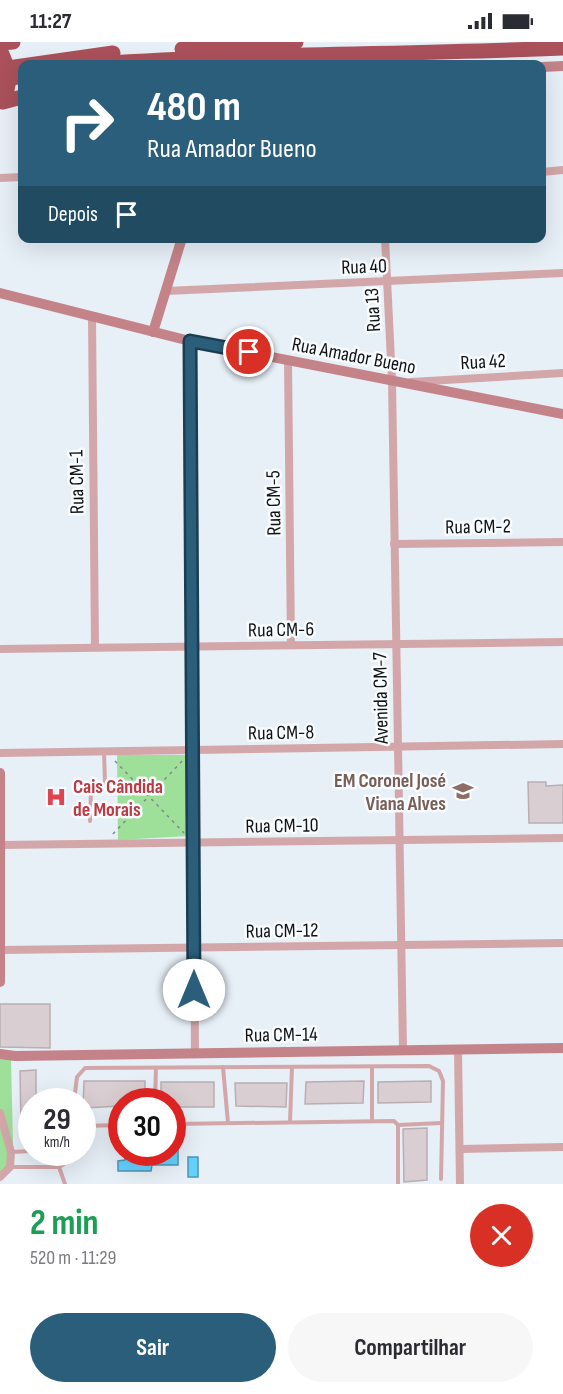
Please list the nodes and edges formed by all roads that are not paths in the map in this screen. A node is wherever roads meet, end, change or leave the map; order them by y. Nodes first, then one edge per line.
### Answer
1 (13, 42) edge
2 (296, 42) edge
3 (563, 48) edge
4 (442, 54) junction
5 (0, 55) edge
6 (161, 60) edge
7 (432, 60) edge
8 (563, 66) edge
9 (546, 67) edge
10 (18, 77) edge
11 (0, 81) edge
12 (18, 98) edge
13 (3, 101) edge
14 (563, 171) edge
15 (546, 172) edge
16 (18, 177) edge
17 (0, 178) edge
18 (180, 243) edge
19 (385, 243) edge
20 (563, 273) edge
21 (387, 282) junction
22 (166, 291) junction
23 (0, 293) edge
24 (92, 316) junction
25 (153, 332) junction
26 (190, 341) junction
27 (288, 360) junction
28 (563, 373) edge
29 (392, 381) junction
30 (405, 383) junction
31 (563, 414) edge
32 (563, 542) edge
33 (394, 544) junction
34 (563, 642) edge
35 (396, 644) junction
36 (291, 645) junction
37 (95, 647) junction
38 (192, 647) junction
39 (0, 649) edge
40 (563, 744) edge
41 (398, 746) junction
42 (193, 750) junction
43 (105, 751) junction
44 (0, 753) edge
45 (0, 773) edge
46 (90, 821) dead end
47 (563, 838) edge
48 (399, 840) junction
49 (194, 843) junction
50 (1, 845) edge
51 (563, 943) edge
52 (401, 945) junction
53 (194, 948) junction
54 (1, 950) edge
55 (0, 982) edge
56 (563, 1048) edge
57 (403, 1050) junction
58 (458, 1050) junction
59 (195, 1053) junction
60 (0, 1054) edge
61 (372, 1066) junction
62 (224, 1067) junction
63 (292, 1067) junction
64 (156, 1068) junction
65 (76, 1088) edge
66 (155, 1088) edge
67 (0, 1113) edge
68 (372, 1121) junction
69 (290, 1122) junction
70 (228, 1123) junction
71 (442, 1123) junction
72 (186, 1124) edge
73 (398, 1125) junction
74 (563, 1147) edge
75 (460, 1149) junction
76 (11, 1152) junction
77 (18, 1152) edge
78 (30, 1166) edge
79 (55, 1166) edge
80 (10, 1167) junction
81 (59, 1167) joint
82 (0, 1177) edge
83 (441, 1179) dead end
84 (65, 1184) edge
85 (398, 1184) edge
86 (460, 1184) edge

1 - 5 highway
2 - 5 highway
3 - 4 highway
4 - 6 highway
4 - 7 highway
5 - 13 highway, bridge
8 - 9 street
10 - 11 highway
12 - 13 highway
14 - 15 street
16 - 17 street
18 - 22 street
19 - 21 street, Rua 13
20 - 21 street, Rua 40
21 - 22 street, Rua 40
21 - 29 street, Rua 13
22 - 25 street
23 - 24 street, Rua Amador Bueno
24 - 25 street, Rua Amador Bueno
24 - 37 street, Rua CM-1
25 - 26 street, Rua Amador Bueno
26 - 27 street, Rua Amador Bueno
26 - 38 street
27 - 29 street, Rua Amador Bueno
27 - 36 street, Rua CM-5
28 - 30 street, Rua 42
29 - 30 street, Rua Amador Bueno
29 - 33 street, Avenida CM-7
30 - 31 street, Rua Amador Bueno
32 - 33 street, Rua CM-2
33 - 35 street, Avenida CM-7
34 - 35 street, Rua CM-6
35 - 36 street, Rua CM-6
35 - 41 street, Avenida CM-7
36 - 38 street, Rua CM-6
37 - 38 street, Rua CM-6
37 - 39 street, Rua CM-6
38 - 42 street
40 - 41 street, Rua CM-8
41 - 42 street, Rua CM-8
41 - 48 street, Avenida CM-7
42 - 43 street, Rua CM-8
42 - 49 street
43 - 44 street, Rua CM-8
43 - 46 lane
45 - 50 street
47 - 48 street, Rua CM-10
48 - 49 street, Rua CM-10
48 - 52 street, Avenida CM-7
49 - 50 street, Rua CM-10
49 - 53 street
50 - 54 street
51 - 52 street, Rua CM-12
52 - 53 street, Rua CM-12
52 - 57 street, Avenida CM-7
53 - 54 street, Rua CM-12
53 - 59 street
54 - 55 street
56 - 58 street, Rua CM-14
57 - 58 street, Rua CM-14
57 - 59 street, Rua CM-14
58 - 75 street
59 - 60 street, Rua CM-14
61 - 63 lane
61 - 68 lane
61 - 71 lane
62 - 63 lane
62 - 64 lane
62 - 70 lane
63 - 69 lane
64 - 65 lane
64 - 66 lane
67 - 76 street
68 - 69 lane
68 - 73 lane
69 - 70 lane
70 - 72 lane
71 - 73 lane
71 - 83 lane
73 - 85 lane
74 - 75 street
75 - 86 street
76 - 77 lane
76 - 80 street
78 - 80 lane
79 - 81 lane
80 - 82 street
81 - 84 lane

